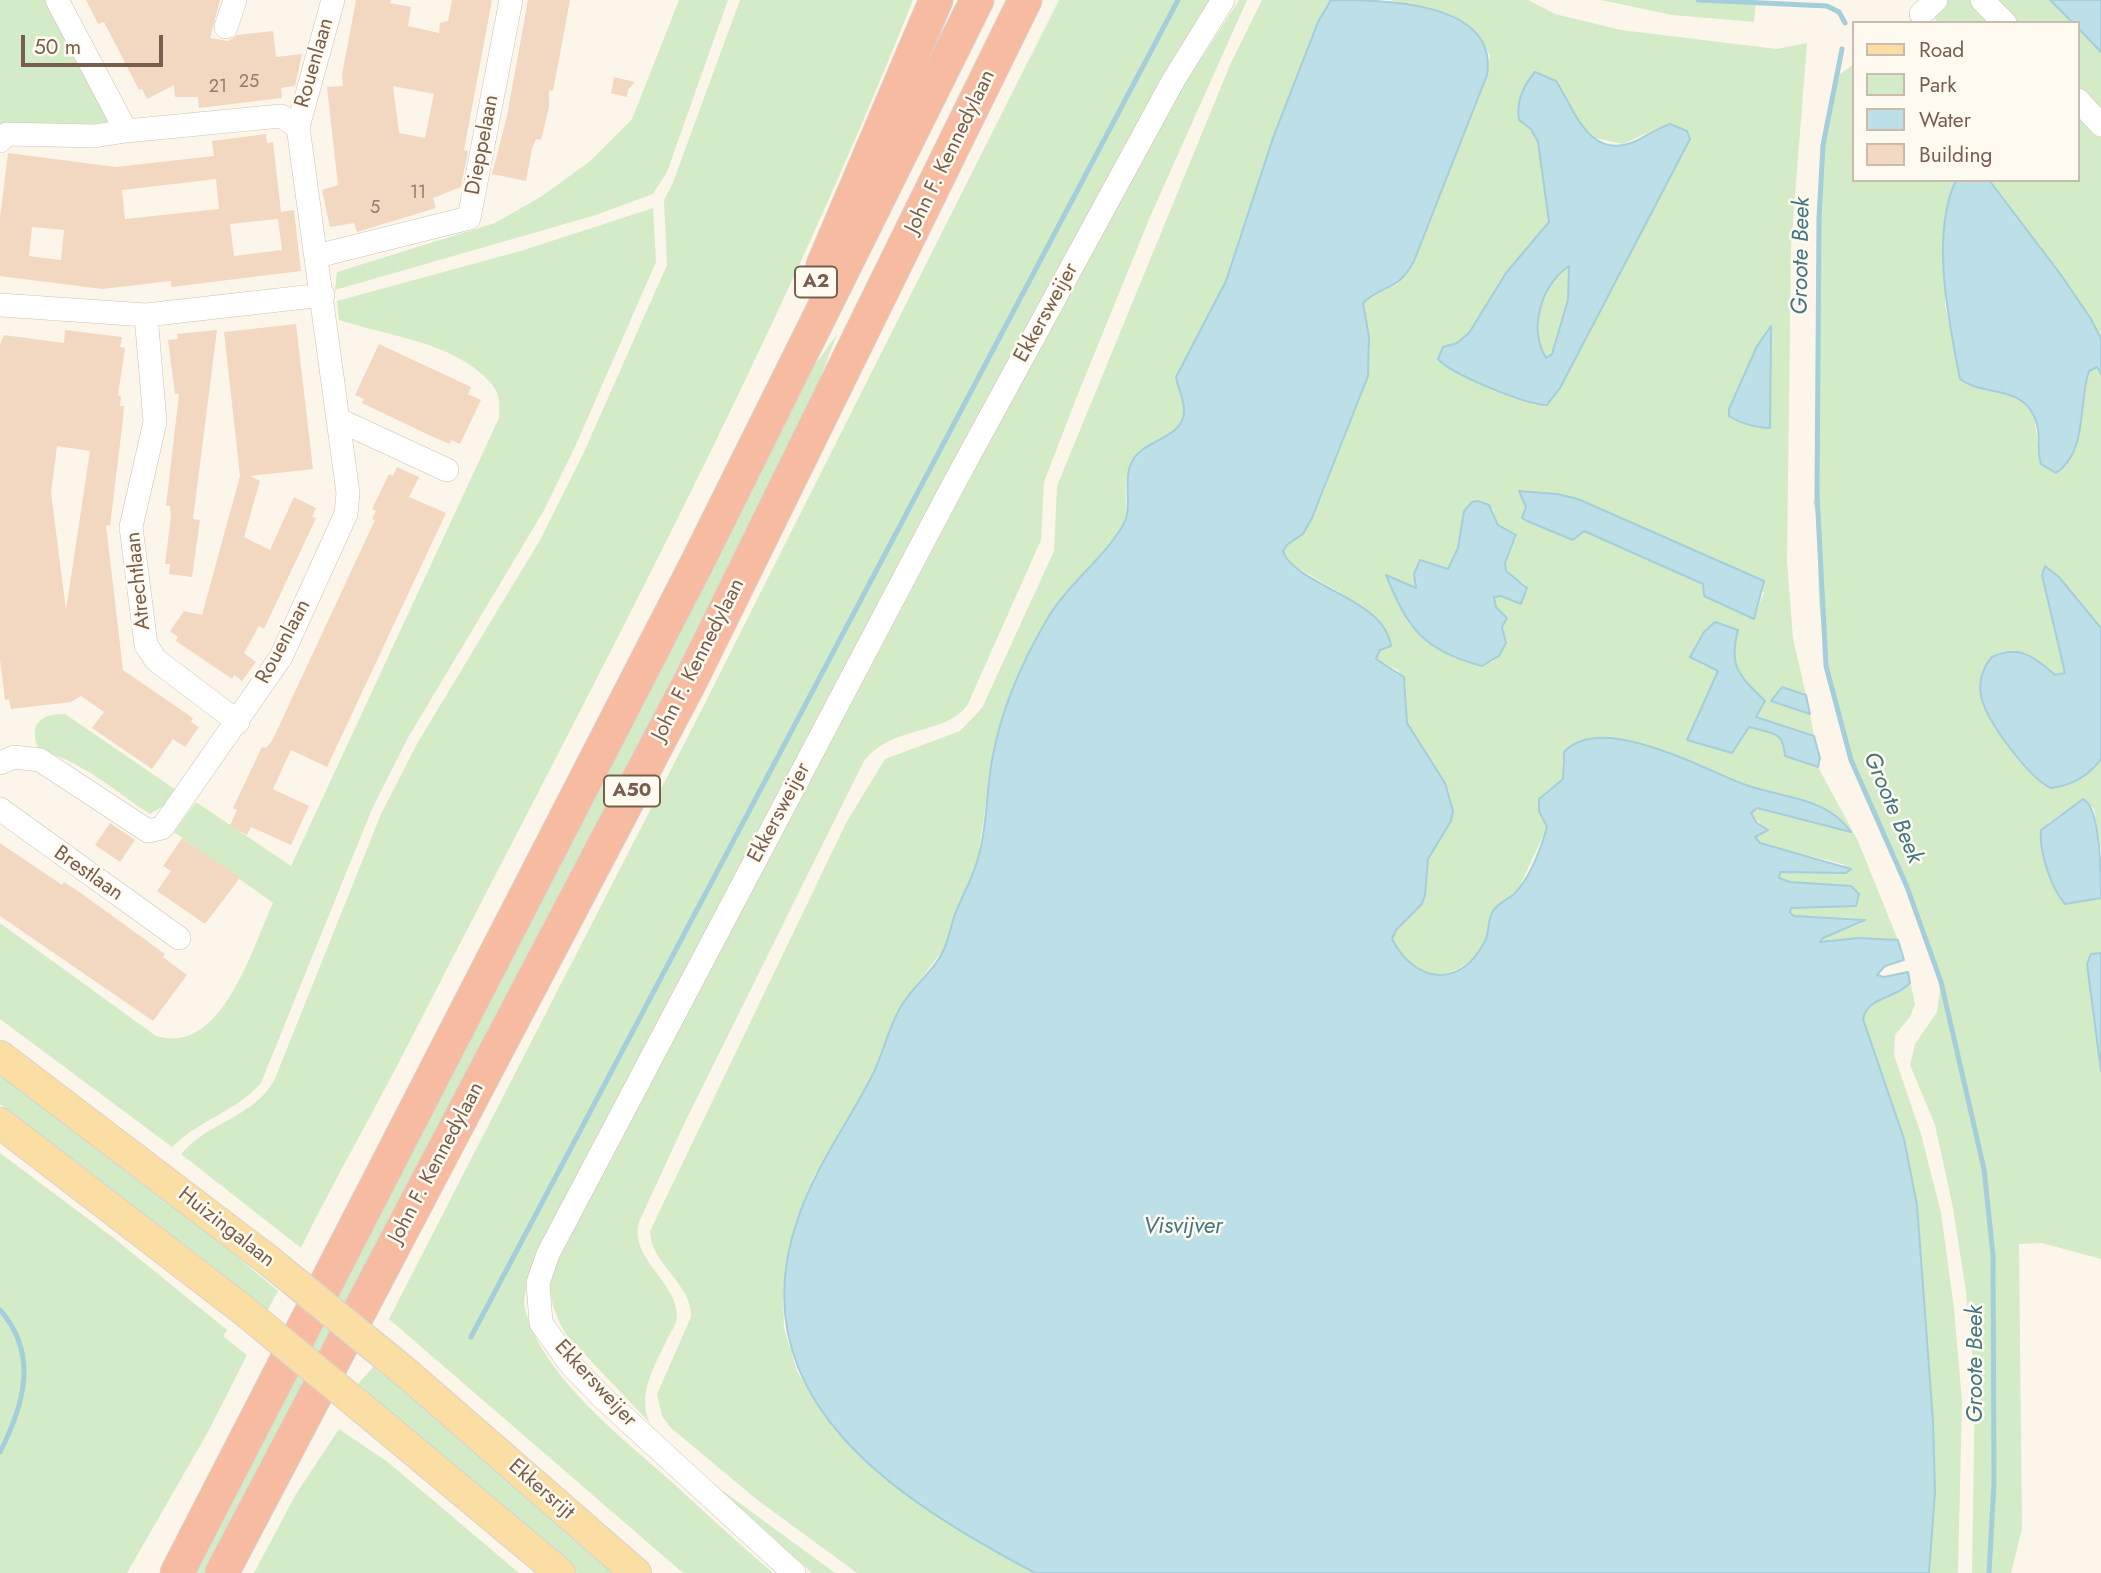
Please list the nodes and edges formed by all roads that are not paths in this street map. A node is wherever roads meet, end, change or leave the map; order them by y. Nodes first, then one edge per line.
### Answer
1 (57, 0) edge
2 (235, 0) edge
3 (333, 0) edge
4 (511, 0) edge
5 (936, 0) edge
6 (977, 0) edge
7 (1024, 0) edge
8 (1223, 0) edge
9 (1982, 0) edge
10 (2003, 21) edge
11 (226, 27) dead end
12 (2080, 102) edge
13 (2101, 125) edge
14 (298, 127) junction
15 (126, 131) junction
16 (0, 141) edge
17 (317, 256) junction
18 (323, 295) junction
19 (0, 305) edge
20 (146, 315) junction
21 (339, 420) junction
22 (447, 470) dead end
23 (696, 565) junction
24 (238, 722) junction
25 (0, 763) edge
26 (0, 809) edge
27 (178, 938) dead end
28 (0, 1056) edge
29 (0, 1123) edge
30 (446, 1407) joint
31 (177, 1573) edge
32 (222, 1573) edge
33 (560, 1573) edge
34 (636, 1573) edge
35 (794, 1573) edge

1 - 15 street
2 - 11 street
3 - 14 street, Rouenlaan
4 - 17 street, Dieppelaan
5 - 23 highway, A2
6 - 23 highway, John F. Kennedylaan / A50
7 - 32 highway, John F. Kennedylaan / A50
8 - 35 street, Ekkersweijer
9 - 10 street
12 - 13 street
14 - 15 street, Rouenlaan
14 - 17 street, Rouenlaan
15 - 16 street, Rouenlaan
17 - 18 street, Rouenlaan
18 - 20 street
18 - 21 street, Rouenlaan
19 - 20 street
20 - 24 street, Atrechtlaan
21 - 22 street
21 - 24 street, Rouenlaan
23 - 31 highway, John F. Kennedylaan / A50
24 - 25 street, Rouenlaan
26 - 27 street, Brestlaan
28 - 30 main road, Huizingalaan, bridge
29 - 33 main road, bridge
30 - 34 main road, Ekkersrijt

